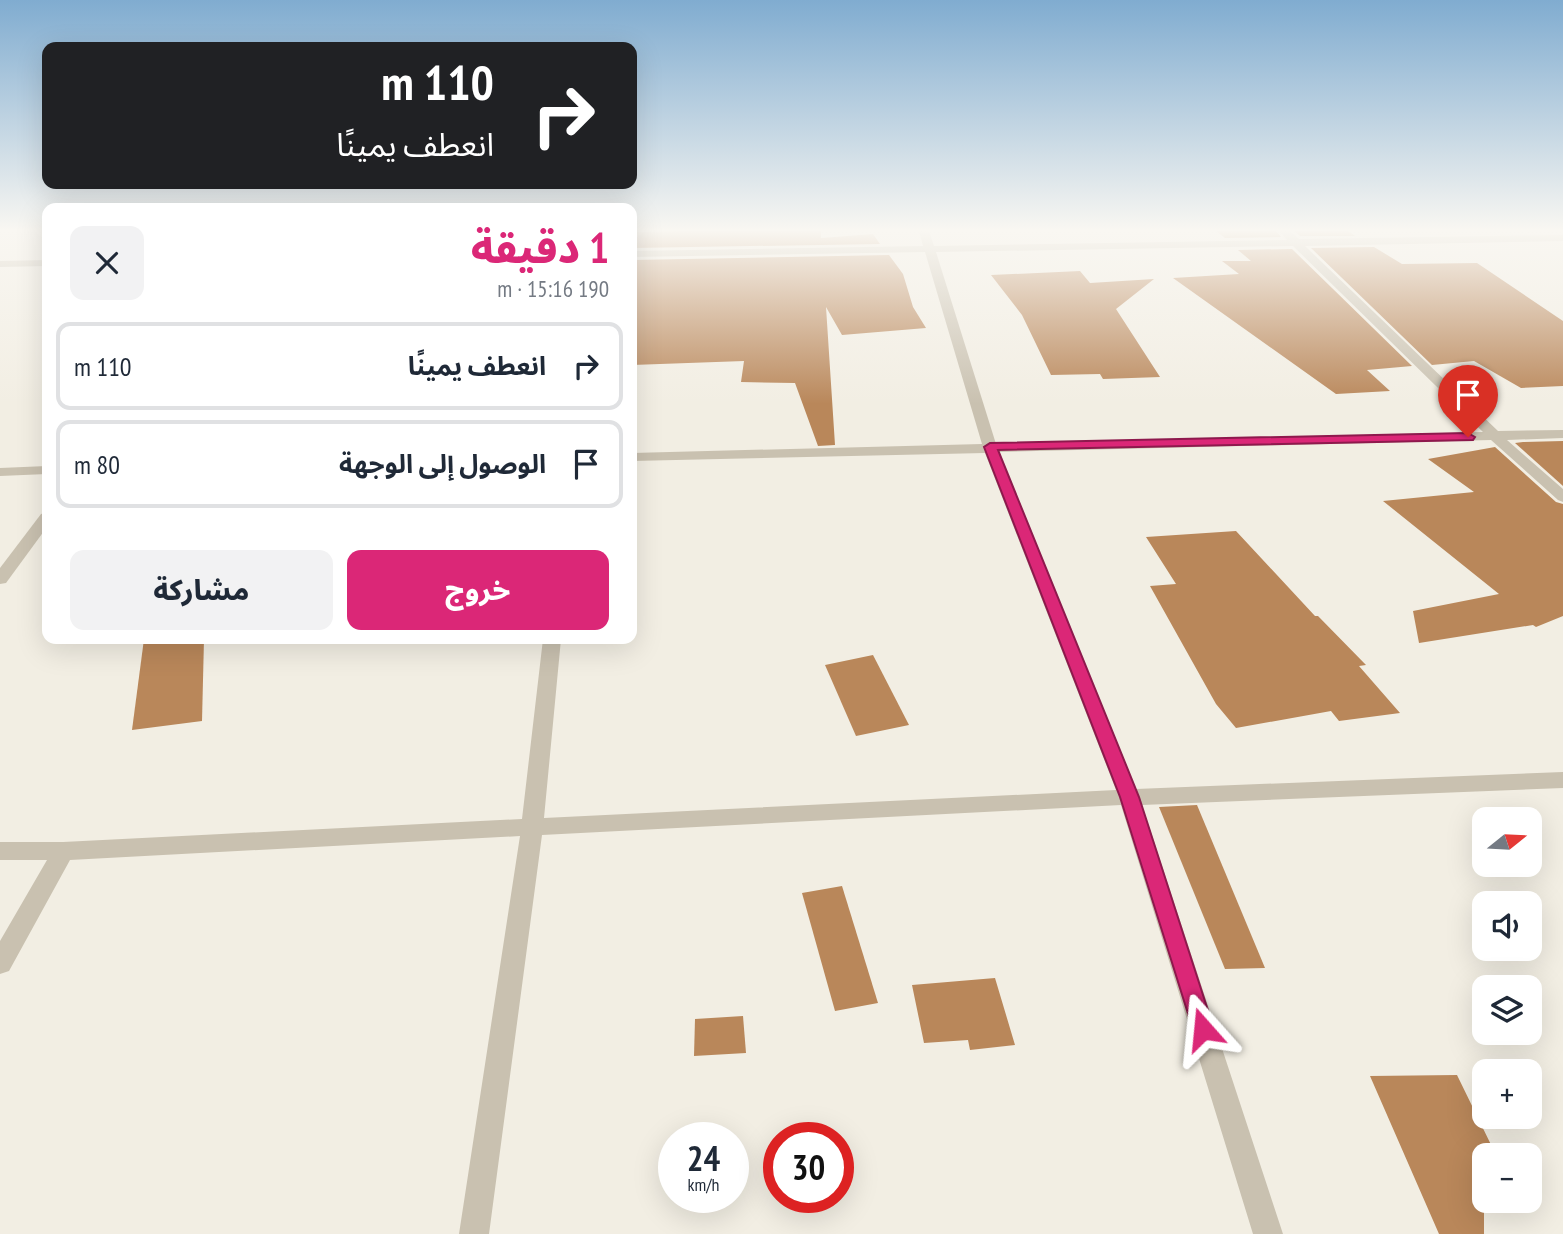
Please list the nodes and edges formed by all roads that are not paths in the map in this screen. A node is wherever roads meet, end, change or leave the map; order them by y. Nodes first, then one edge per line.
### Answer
1 (942, 289) edge
2 (1345, 289) edge
3 (1563, 434) edge
4 (1495, 436) junction
5 (990, 447) junction
6 (637, 457) edge
7 (42, 470) edge
8 (0, 471) edge
9 (1563, 497) edge
10 (42, 524) edge
11 (0, 579) edge
12 (551, 644) edge
13 (1563, 780) edge
14 (1129, 797) junction
15 (532, 827) junction
16 (0, 851) edge
17 (63, 851) junction
18 (0, 962) edge
19 (474, 1234) edge
20 (1268, 1234) edge

1 - 5 street
2 - 4 street
3 - 4 street
4 - 5 street
4 - 9 street
5 - 6 street
5 - 14 street
7 - 8 street
10 - 11 street
12 - 15 street
13 - 14 street
14 - 15 street
14 - 20 street
15 - 17 street
15 - 19 street
16 - 17 street
17 - 18 street

